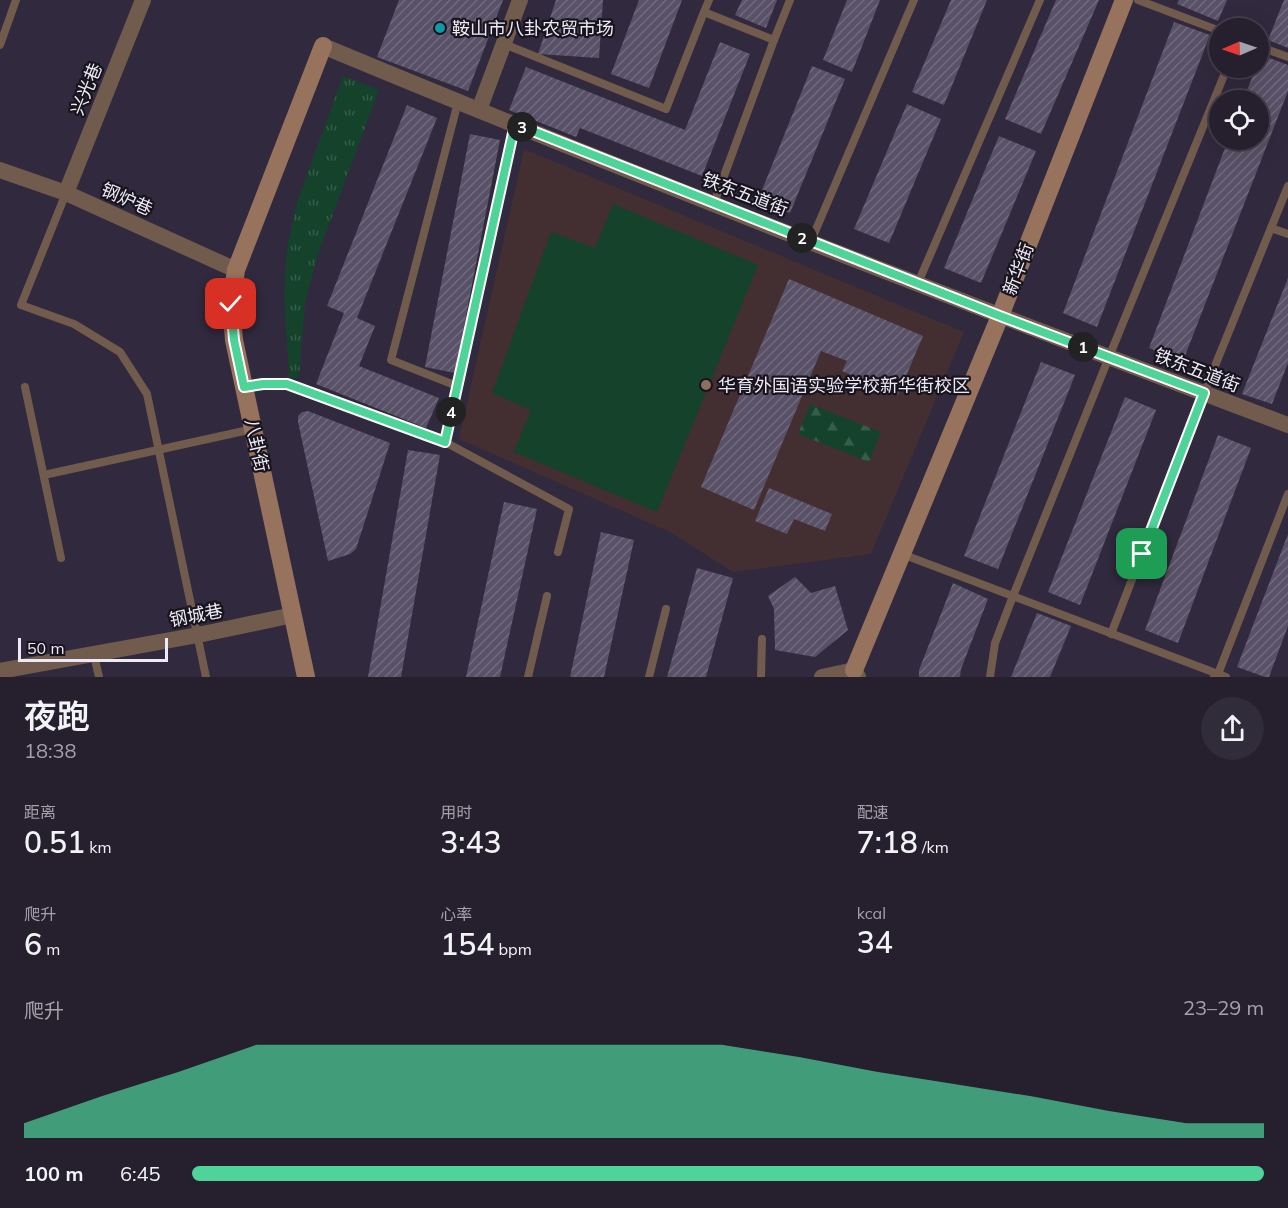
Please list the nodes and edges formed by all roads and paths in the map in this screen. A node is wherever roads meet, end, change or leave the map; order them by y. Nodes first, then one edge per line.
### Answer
1 (16, 0) edge
2 (143, 0) edge
3 (520, 0) edge
4 (709, 0) edge
5 (790, 0) edge
6 (914, 0) edge
7 (1040, 0) edge
8 (1124, 0) edge
9 (1137, 0) edge
10 (704, 12) junction
11 (1209, 27) edge
12 (774, 40) junction
13 (504, 44) junction
14 (0, 45) edge
15 (323, 46) joint
16 (1269, 50) edge
17 (1288, 57) edge
18 (1223, 78) edge
19 (458, 102) junction
20 (479, 110) junction
21 (515, 124) junction
22 (0, 170) edge
23 (1288, 186) edge
24 (66, 193) junction
25 (714, 203) junction
26 (1271, 228) junction
27 (1288, 234) edge
28 (811, 241) junction
29 (236, 270) junction
30 (918, 283) junction
31 (1000, 316) junction
32 (1109, 357) junction
33 (457, 386) junction
34 (25, 387) dead end
35 (244, 387) junction
36 (1204, 393) junction
37 (1288, 425) edge
38 (253, 429) junction
39 (445, 442) junction
40 (159, 451) junction
41 (44, 475) junction
42 (1288, 494) edge
43 (558, 552) dead end
44 (901, 554) junction
45 (61, 558) dead end
46 (547, 596) dead end
47 (1012, 597) junction
48 (666, 609) dead end
49 (293, 615) junction
50 (1111, 634) junction
51 (198, 635) junction
52 (762, 639) dead end
53 (94, 655) junction
54 (0, 671) edge
55 (856, 674) edge
56 (1219, 676) edge
57 (99, 677) edge
58 (206, 677) edge
59 (306, 677) edge
60 (528, 677) edge
61 (649, 677) edge
62 (761, 677) edge
63 (822, 677) edge
64 (990, 677) edge

1 - 14 lane
2 - 24 street, 兴光巷
3 - 13 street
4 - 10 lane
5 - 12 lane
6 - 28 lane
7 - 30 lane
8 - 31 street, 新华街
9 - 11 lane
10 - 12 lane
10 - 13 lane
12 - 25 lane
13 - 20 street
15 - 19 street, 铁东五道街
15 - 29 street, 八卦街
16 - 17 lane
18 - 32 lane
19 - 20 street, 铁东五道街
19 - 33 lane
20 - 21 street, 铁东五道街
21 - 25 street, 铁东五道街
21 - 33 lane
22 - 24 street, 钢炉巷
23 - 26 lane
24 - 29 street, 钢炉巷
24 - 40 lane
25 - 28 street, 铁东五道街
26 - 27 lane
26 - 36 lane
28 - 30 street, 铁东五道街
29 - 35 street, 八卦街
30 - 31 street, 铁东五道街
31 - 32 street, 铁东五道街
31 - 44 street, 新华街
32 - 36 street, 铁东五道街
32 - 47 lane
33 - 39 lane
34 - 41 lane
35 - 38 street, 八卦街
35 - 39 lane
36 - 37 street, 铁东五道街
36 - 50 lane
38 - 40 lane
38 - 49 street, 八卦街
39 - 43 lane
40 - 41 lane
40 - 51 lane
41 - 45 lane
42 - 56 lane
44 - 47 lane
44 - 55 street, 新华街
46 - 60 lane
47 - 50 lane
47 - 64 lane
48 - 61 lane
49 - 51 street, 钢城巷
49 - 59 street, 八卦街
50 - 56 lane
51 - 53 street, 钢城巷
51 - 58 lane
52 - 62 lane
53 - 54 street, 钢城巷
53 - 57 lane
55 - 63 street

